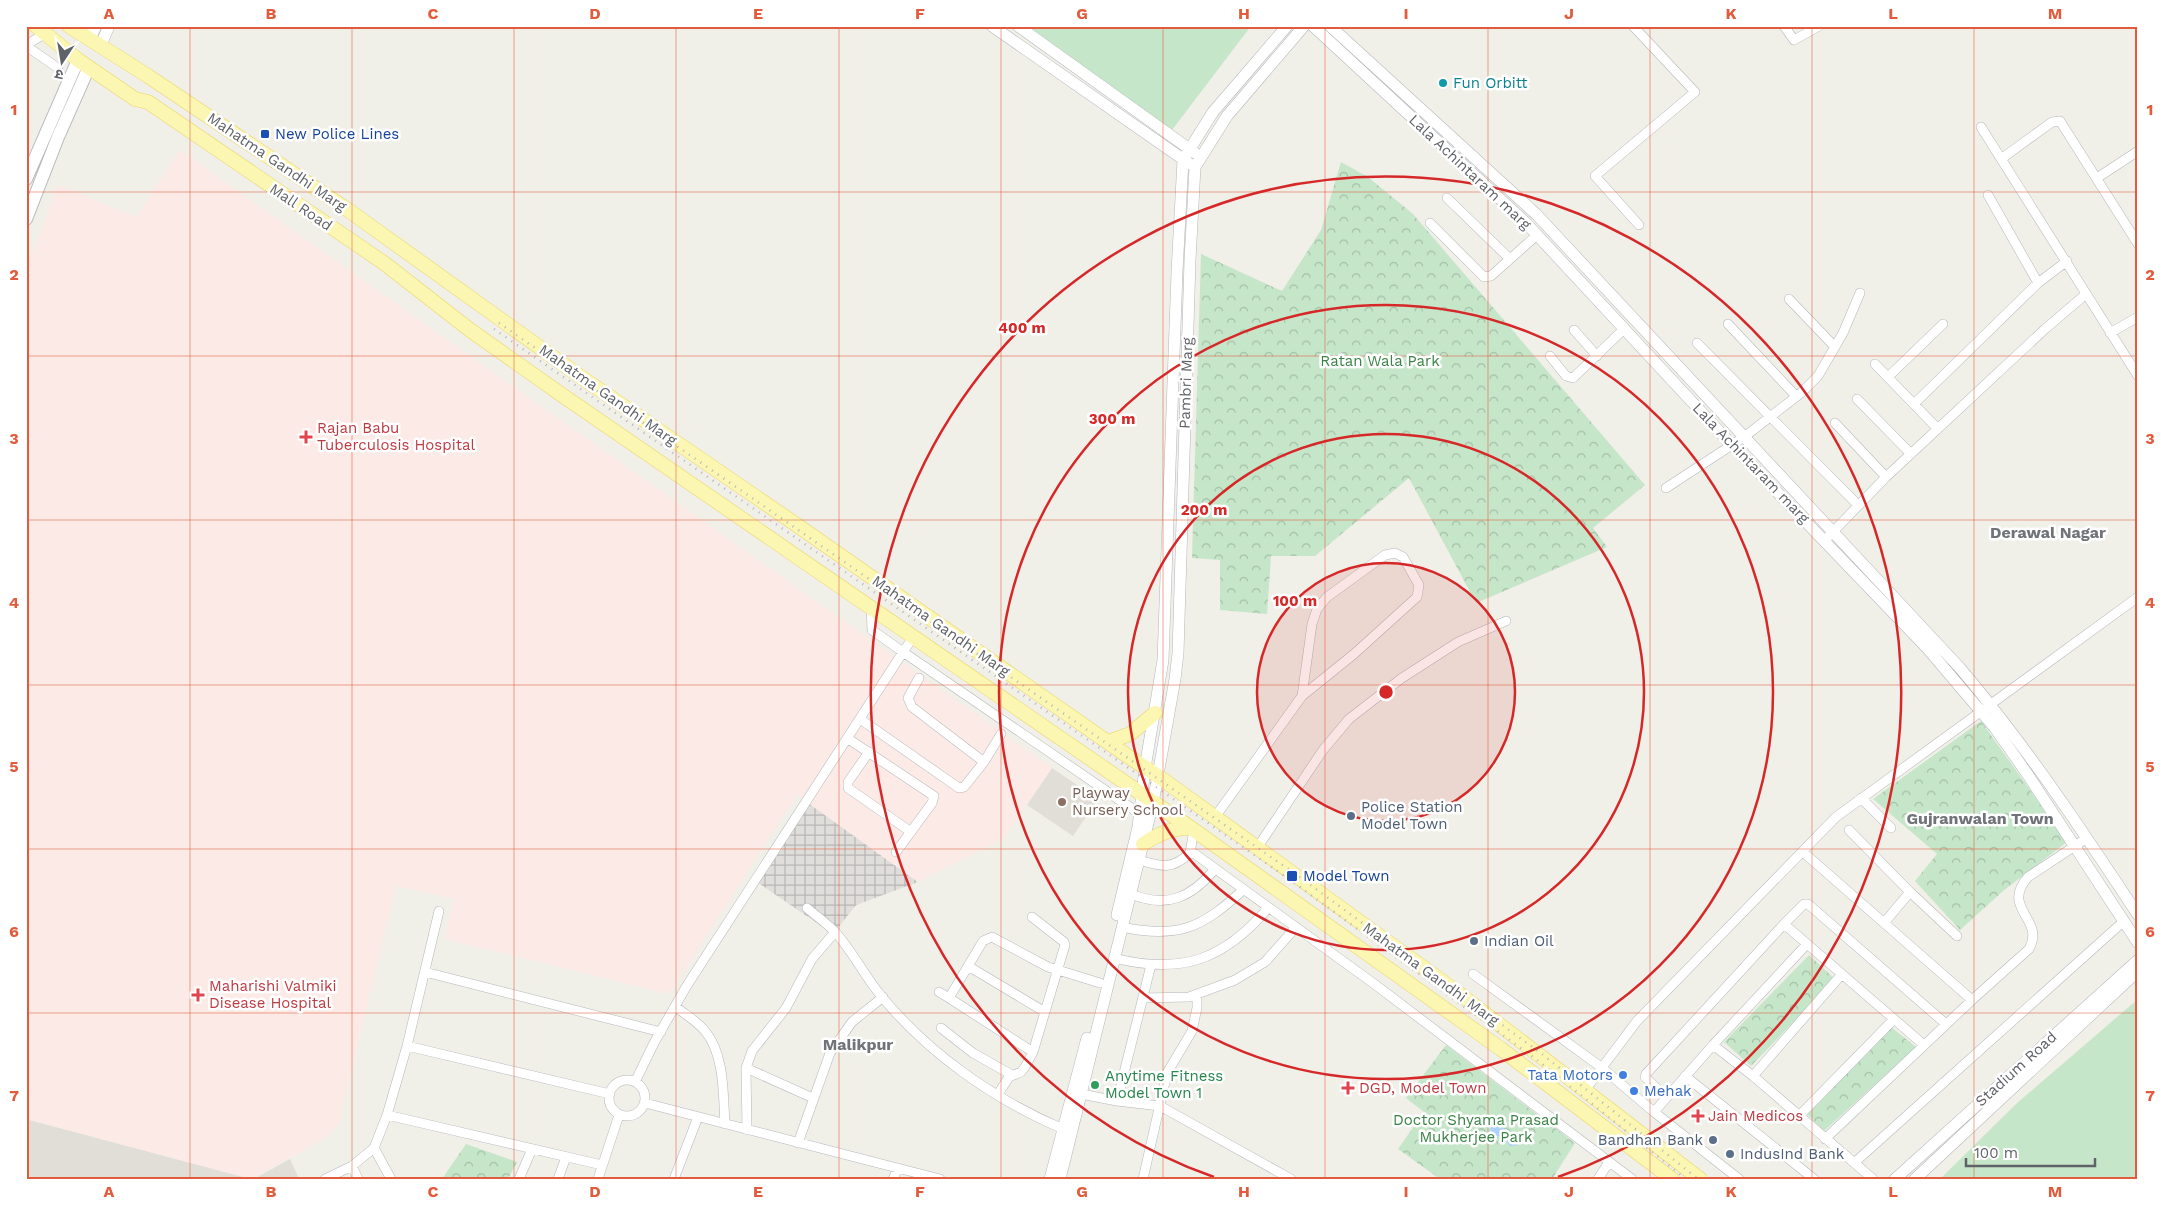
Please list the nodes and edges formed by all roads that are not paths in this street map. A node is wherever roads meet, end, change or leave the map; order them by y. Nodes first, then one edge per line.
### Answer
1 (69, 26) edge
2 (96, 26) edge
3 (109, 26) edge
4 (992, 26) edge
5 (1018, 26) edge
6 (1287, 26) edge
7 (1304, 26) edge
8 (1313, 26) edge
9 (1330, 26) edge
10 (1633, 26) edge
11 (1784, 26) edge
12 (1819, 26) edge
13 (41, 30) edge
14 (94, 43) junction
15 (26, 45) edge
16 (84, 63) junction
17 (58, 68) dead end
18 (1981, 127) dead end
19 (2138, 151) edge
20 (1186, 154) junction
21 (1201, 156) junction
22 (2001, 159) junction
23 (1195, 167) junction
24 (2097, 178) junction
25 (26, 179) edge
26 (1988, 195) dead end
27 (1447, 198) dead end
28 (26, 218) edge
29 (1430, 224) dead end
30 (1639, 224) dead end
31 (2135, 233) edge
32 (1537, 235) junction
33 (2138, 244) edge
34 (1510, 259) junction
35 (2067, 261) junction
36 (422, 263) junction
37 (410, 283) junction
38 (2038, 283) junction
39 (1860, 293) dead end
40 (2086, 294) junction
41 (1789, 299) dead end
42 (2138, 317) edge
43 (1728, 324) dead end
44 (1942, 324) dead end
45 (1625, 328) junction
46 (1574, 330) dead end
47 (2110, 333) junction
48 (1697, 343) dead end
49 (1836, 347) junction
50 (1550, 356) dead end
51 (1597, 356) junction
52 (1875, 364) dead end
53 (2135, 366) edge
54 (2138, 376) edge
55 (1888, 377) junction
56 (562, 395) joint
57 (1796, 396) junction
58 (1857, 399) dead end
59 (1914, 404) junction
60 (1770, 417) junction
61 (1834, 423) dead end
62 (1938, 429) junction
63 (1744, 437) junction
64 (1172, 439) junction
65 (1184, 440) junction
66 (1732, 445) junction
67 (1911, 454) junction
68 (1886, 477) junction
69 (1666, 488) dead end
70 (1858, 505) junction
71 (1828, 536) junction
72 (2138, 597) edge
73 (871, 606) junction
74 (1506, 621) dead end
75 (914, 636) junction
76 (903, 652) junction
77 (919, 678) dead end
78 (1302, 696) junction
79 (1985, 707) junction
80 (1155, 714) junction
81 (860, 719) junction
82 (1001, 734) dead end
83 (848, 738) junction
84 (1108, 742) junction
85 (869, 752) junction
86 (984, 762) junction
87 (1145, 768) junction
88 (2033, 771) junction
89 (1158, 776) junction
90 (1861, 798) junction
91 (1148, 799) junction
92 (1140, 814) junction
93 (1215, 817) junction
94 (1891, 828) dead end
95 (1193, 829) junction
96 (1849, 830) dead end
97 (911, 832) junction
98 (2087, 838) junction
99 (1143, 844) junction
100 (2074, 847) junction
101 (1257, 848) junction
102 (896, 852) dead end
103 (1803, 852) junction
104 (1190, 853) junction
105 (1139, 860) junction
106 (1216, 869) junction
107 (1242, 890) junction
108 (1910, 892) junction
109 (1131, 894) junction
110 (807, 908) dead end
111 (1268, 908) junction
112 (439, 911) dead end
113 (2138, 915) edge
114 (1032, 917) dead end
115 (2124, 921) junction
116 (1884, 922) junction
117 (1784, 924) junction
118 (1122, 927) junction
119 (1296, 927) junction
120 (835, 932) junction
121 (1957, 936) dead end
122 (2138, 943) edge
123 (1807, 944) junction
124 (1114, 958) junction
125 (2138, 960) edge
126 (1151, 965) junction
127 (968, 966) junction
128 (1058, 970) junction
129 (2138, 971) edge
130 (425, 972) junction
131 (1473, 974) dead end
132 (1842, 974) junction
133 (1100, 983) junction
134 (939, 992) dead end
135 (1197, 995) junction
136 (883, 997) junction
137 (949, 998) junction
138 (1143, 998) junction
139 (1972, 1000) junction
140 (675, 1006) junction
141 (1045, 1012) junction
142 (1894, 1019) junction
143 (1946, 1024) junction
144 (941, 1028) dead end
145 (661, 1032) junction
146 (1713, 1045) junction
147 (1924, 1045) junction
148 (407, 1046) junction
149 (1033, 1052) junction
150 (1601, 1067) junction
151 (746, 1068) junction
152 (1012, 1075) junction
153 (1685, 1076) junction
154 (1754, 1076) junction
155 (635, 1082) junction
156 (1585, 1090) junction
157 (610, 1094) junction
158 (998, 1094) junction
159 (1081, 1094) junction
160 (1666, 1097) junction
161 (813, 1098) junction
162 (1116, 1101) junction
163 (645, 1103) junction
164 (1160, 1106) junction
165 (1654, 1112) junction
166 (387, 1115) junction
167 (619, 1115) junction
168 (1799, 1116) junction
169 (698, 1117) junction
170 (724, 1124) junction
171 (1063, 1129) junction
172 (747, 1130) junction
173 (1825, 1139) junction
174 (798, 1143) junction
175 (374, 1148) junction
176 (532, 1149) junction
177 (566, 1157) junction
178 (1609, 1162) junction
179 (1854, 1163) junction
180 (602, 1165) junction
181 (352, 1166) junction
182 (898, 1168) junction
183 (324, 1179) edge
184 (358, 1179) edge
185 (391, 1179) edge
186 (519, 1179) edge
187 (558, 1179) edge
188 (598, 1179) edge
189 (674, 1179) edge
190 (893, 1179) edge
191 (940, 1179) edge
192 (1050, 1179) edge
193 (1060, 1179) edge
194 (1143, 1179) edge
195 (1291, 1179) edge
196 (1598, 1179) edge
197 (1632, 1179) edge
198 (1672, 1179) edge
199 (1700, 1179) edge
200 (1739, 1179) edge
201 (1814, 1179) edge
202 (1873, 1179) edge
203 (1895, 1179) edge
204 (1915, 1179) edge

1 - 14 main road, Mahatma Gandhi Marg
2 - 14 street
3 - 14 street
4 - 20 street
5 - 20 street
6 - 20 street
7 - 21 street, Pambri Marg
8 - 32 street, Lala Achintaram marg
9 - 63 street, Lala Achintaram marg
10 - 30 street
11 - 12 street
13 - 15 street
13 - 16 main road, Mall Road
14 - 36 main road, Mahatma Gandhi Marg
15 - 17 street
16 - 25 main road
16 - 28 main road
16 - 37 main road, Mall Road
18 - 22 street
19 - 24 street
20 - 21 street
20 - 23 street
20 - 64 street, Pambri Marg
21 - 23 street, Pambri Marg
22 - 24 street
22 - 35 street
23 - 65 street, Pambri Marg
24 - 31 street
26 - 38 street
27 - 34 street
29 - 34 street
31 - 33 street
32 - 34 street
32 - 45 street, Lala Achintaram marg
35 - 38 street
35 - 40 street
36 - 37 main road
36 - 84 main road, Mahatma Gandhi Marg
37 - 56 main road, Mall Road
38 - 59 street
39 - 49 street
40 - 47 street
40 - 62 street
41 - 49 street
42 - 47 street
43 - 57 street
44 - 55 street
45 - 51 street
45 - 66 street, Lala Achintaram marg
46 - 51 street
47 - 53 street
48 - 60 street
49 - 57 street
50 - 51 street
52 - 55 street
53 - 54 street
55 - 59 street
56 - 73 main road, Mahatma Gandhi Marg
57 - 60 street
58 - 67 street
59 - 62 street
60 - 63 street
60 - 70 street
61 - 68 street
62 - 67 street
63 - 66 street
63 - 71 street, Lala Achintaram marg
64 - 65 street
64 - 80 street, Pambri Marg
65 - 89 street, Pambri Marg
66 - 69 street
66 - 71 street, Lala Achintaram marg
67 - 68 street
68 - 70 street
70 - 71 street
71 - 79 street, Lala Achintaram marg
72 - 79 street
73 - 75 main road, Mahatma Gandhi Marg
73 - 76 street
74 - 101 street
75 - 76 street
75 - 91 main road, Mahatma Gandhi Marg
76 - 81 street
76 - 92 street
77 - 86 street
78 - 78 street
78 - 93 street
79 - 88 street, Lala Achintaram marg
79 - 90 street
80 - 84 main road
80 - 87 street, Pambri Marg
81 - 83 street
81 - 86 street
82 - 86 street
83 - 85 street
83 - 140 street
84 - 87 main road, Mahatma Gandhi Marg
85 - 97 street
85 - 97 street
87 - 89 main road, Mahatma Gandhi Marg
87 - 91 street, Pambri Marg
88 - 98 street, Lala Achintaram marg
88 - 100 street, Lala Achintaram marg
89 - 91 street, Pambri Marg
89 - 93 main road, Mahatma Gandhi Marg
90 - 94 street
90 - 103 street
91 - 92 street
91 - 95 main road, Mahatma Gandhi Marg
91 - 99 street
92 - 133 street
93 - 101 main road, Mahatma Gandhi Marg
95 - 99 main road
95 - 104 street
95 - 198 main road, Mahatma Gandhi Marg
96 - 108 street
97 - 102 street
98 - 100 street
98 - 113 street, Lala Achintaram marg
99 - 105 street
100 - 115 street, Lala Achintaram marg
100 - 139 street
101 - 156 main road, Mahatma Gandhi Marg
103 - 116 street
103 - 150 street
104 - 105 street
104 - 106 street
105 - 109 street
106 - 107 street
106 - 109 street
107 - 111 street
107 - 118 street
108 - 116 street
108 - 121 street
109 - 118 street
110 - 120 street
111 - 119 street
111 - 126 street
112 - 130 street
114 - 128 street
115 - 122 street, Lala Achintaram marg
115 - 179 street
116 - 139 street
117 - 123 street
117 - 143 street
117 - 160 street
118 - 124 street
119 - 135 street
119 - 178 street
120 - 136 street
120 - 151 street
123 - 132 street
123 - 146 street
124 - 126 street
124 - 159 street
125 - 203 street, Stadium Road
126 - 138 street
127 - 128 street
127 - 137 street
127 - 141 street
128 - 133 street
128 - 141 street
129 - 204 street, Stadium Road
130 - 145 street
130 - 148 street
131 - 150 street
132 - 142 street
132 - 154 street
133 - 171 street
134 - 137 street
135 - 138 street
135 - 164 street
136 - 158 street
136 - 161 street
137 - 149 street
138 - 162 street
139 - 143 street
140 - 145 street
140 - 170 street
141 - 149 street
142 - 147 street
142 - 168 street
143 - 147 street
144 - 152 street
145 - 155 street
146 - 153 street
146 - 154 street
147 - 173 street
148 - 157 street
148 - 166 street
149 - 152 street
150 - 156 street
150 - 165 street
151 - 161 street
151 - 172 street
152 - 158 street
153 - 160 street
153 - 201 street
154 - 168 street
155 - 157 street
155 - 163 street
156 - 199 main road, Mahatma Gandhi Marg
157 - 167 street
158 - 171 street
159 - 162 street
159 - 193 street
160 - 165 street
161 - 174 street
162 - 164 street
163 - 167 street
163 - 169 street
164 - 194 street
164 - 195 street
165 - 200 street
166 - 175 street
166 - 176 street
167 - 180 street
168 - 173 street
169 - 170 street
169 - 189 street
170 - 172 street
171 - 192 street
172 - 174 street
173 - 179 street
174 - 182 street
175 - 181 street
175 - 185 street
176 - 177 street
176 - 186 street
177 - 180 street
177 - 187 street
178 - 196 street
178 - 197 street
179 - 202 street
180 - 188 street
181 - 183 street
181 - 184 street
182 - 190 street
182 - 191 street

